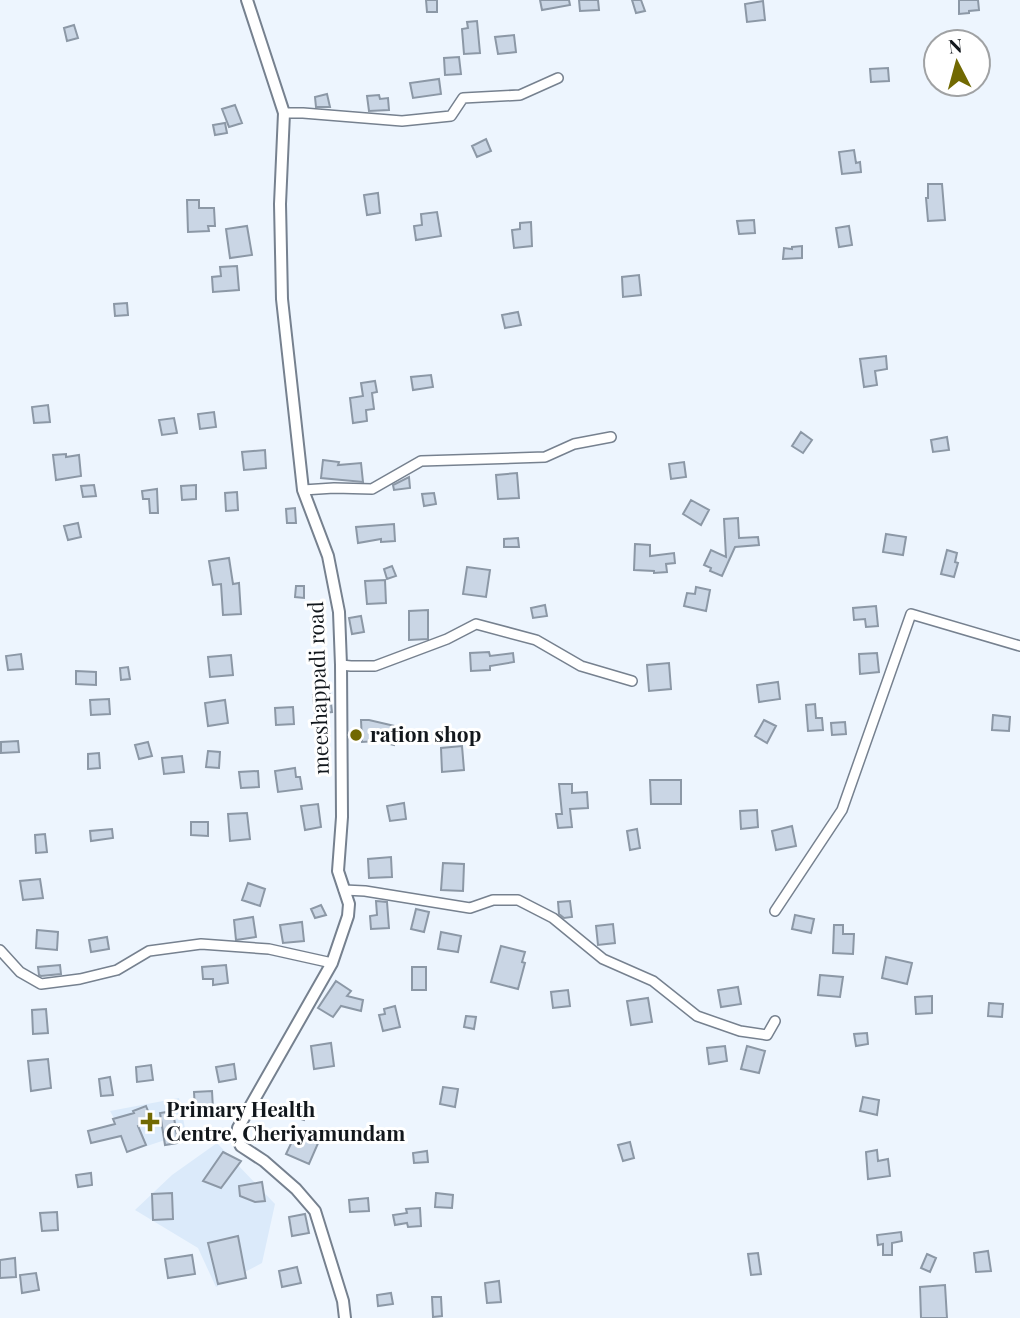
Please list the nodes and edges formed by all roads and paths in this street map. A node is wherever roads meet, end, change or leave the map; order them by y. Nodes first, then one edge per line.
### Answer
1 (247, 0) edge
2 (558, 78) dead end
3 (284, 113) junction
4 (611, 437) dead end
5 (303, 490) junction
6 (1020, 646) edge
7 (341, 665) junction
8 (632, 681) dead end
9 (344, 890) junction
10 (775, 911) dead end
11 (0, 950) edge
12 (332, 963) junction
13 (775, 1021) dead end
14 (345, 1318) edge

1 - 3 street, meeshappadi road
2 - 3 street
3 - 5 street, meeshappadi road
4 - 5 street
5 - 7 street, meeshappadi road
6 - 10 street
7 - 8 street
7 - 9 street, meeshappadi road
9 - 12 street, meeshappadi road
9 - 13 street
11 - 12 street
12 - 14 street, meeshappadi road

